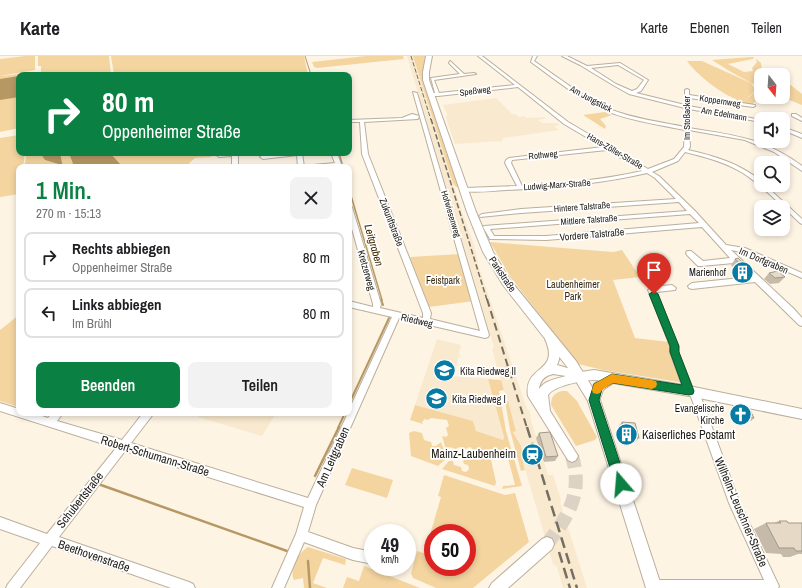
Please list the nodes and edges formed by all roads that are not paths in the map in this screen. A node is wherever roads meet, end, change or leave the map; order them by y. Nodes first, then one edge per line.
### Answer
1 (429, 56) edge
2 (480, 56) edge
3 (535, 56) edge
4 (564, 56) edge
5 (450, 62) dead end
6 (586, 67) junction
7 (474, 74) dead end
8 (463, 75) junction
9 (518, 86) junction
10 (687, 90) dead end
11 (415, 93) dead end
12 (631, 93) junction
13 (435, 95) junction
14 (687, 96) junction
15 (753, 106) dead end
16 (687, 108) junction
17 (794, 114) dead end
18 (419, 117) junction
19 (754, 119) edge
20 (802, 120) edge
21 (352, 121) edge
22 (362, 121) junction
23 (687, 129) junction
24 (790, 131) edge
25 (802, 136) edge
26 (608, 148) junction
27 (686, 151) junction
28 (272, 156) edge
29 (263, 157) dead end
30 (802, 169) edge
31 (648, 170) junction
32 (754, 179) edge
33 (520, 187) junction
34 (465, 190) junction
35 (769, 192) edge
36 (681, 200) junction
37 (693, 212) junction
38 (482, 216) dead end
39 (352, 217) edge
40 (802, 222) edge
41 (704, 225) junction
42 (486, 226) joint
43 (725, 247) junction
44 (689, 253) dead end
45 (736, 260) junction
46 (802, 276) edge
47 (756, 279) junction
48 (692, 286) dead end
49 (672, 288) dead end
50 (352, 305) edge
51 (376, 310) junction
52 (397, 315) junction
53 (426, 322) junction
54 (802, 323) edge
55 (484, 335) joint
56 (548, 335) junction
57 (548, 370) junction
58 (580, 377) junction
59 (612, 378) junction
60 (692, 392) junction
61 (594, 400) junction
62 (0, 407) edge
63 (544, 411) junction
64 (16, 412) edge
65 (352, 414) edge
66 (802, 414) edge
67 (28, 416) edge
68 (55, 416) edge
69 (147, 416) edge
70 (351, 416) edge
71 (49, 423) junction
72 (123, 446) junction
73 (572, 456) tunnel mouth
74 (311, 504) junction
75 (0, 523) edge
76 (301, 535) junction
77 (48, 540) junction
78 (547, 544) tunnel mouth
79 (364, 556) edge
80 (654, 587) edge
81 (12, 588) edge
82 (189, 588) edge
83 (278, 588) edge
84 (497, 588) edge

1 - 13 main road, Parkstraße
2 - 9 street, Hans-Zöller-Straße
3 - 23 street, Am Jungstück
4 - 6 street, Am Edelmann
5 - 8 street
6 - 12 street, Am Edelmann
6 - 12 street
7 - 8 street
8 - 13 street
9 - 13 street, Speßweg
9 - 26 street, Hans-Zöller-Straße
10 - 14 street, Im Stoßacker
11 - 18 street, Hofwiesenweg
12 - 16 street, Am Edelmann
13 - 34 main road, Parkstraße
14 - 15 street, Koppernweg
14 - 16 street, Im Stoßacker
16 - 19 street, Am Edelmann
16 - 23 street, Im Stoßacker
17 - 20 street
18 - 22 street
18 - 55 street, Hofwiesenweg
21 - 22 street
22 - 53 street, Zukunftstraße
23 - 27 street, Im Stoßacker
23 - 30 street
24 - 25 street
26 - 31 street, Hans-Zöller-Straße
26 - 33 street, Rothweg
27 - 31 street, Im Stoßacker
27 - 32 street
28 - 29 street
31 - 33 street, Ludwig-Marx-Straße
31 - 36 street, Hans-Zöller-Straße
33 - 34 street, Ludwig-Marx-Straße
34 - 56 main road, Parkstraße
35 - 40 street
36 - 37 street, Hans-Zöller-Straße
36 - 38 street, Hintere Talstraße
37 - 41 street, Hans-Zöller-Straße
37 - 42 street, Mittlere Talstraße
39 - 51 street, Kretzerweg
41 - 42 street, Vordere Talstraße
41 - 43 street, Hans-Zöller-Straße
43 - 45 street, Hans-Zöller-Straße
43 - 46 street, Im Dorfgraben
44 - 45 street
45 - 47 street, Hans-Zöller-Straße
47 - 48 street
47 - 54 street, Hans-Zöller-Straße
49 - 60 street, Wilhelm-Leuschner-Straße
50 - 51 street, Riedweg
51 - 52 street, Riedweg
52 - 53 street, Riedweg
52 - 65 street, Am Leitgraben
53 - 55 street, Riedweg
56 - 57 street
56 - 58 main road, Parkstraße
57 - 58 street
57 - 63 street
58 - 59 street
58 - 61 main road, Parkstraße
58 - 63 street
59 - 60 street
59 - 61 street
60 - 66 street
60 - 80 street, Wilhelm-Leuschner-Straße
61 - 80 main road, Parkstraße
62 - 64 street, Robert-Schumann-Straße
63 - 73 street
67 - 71 street, Robert-Schumann-Straße
68 - 71 street
69 - 72 street, Schubertstraße
70 - 74 street, Am Leitgraben
71 - 72 street, Robert-Schumann-Straße
72 - 74 street, Robert-Schumann-Straße
72 - 77 street, Schubertstraße
74 - 76 street, Am Leitgraben
75 - 77 street, Beethovenstraße
76 - 79 street
76 - 83 street, Am Leitgraben
77 - 81 street, Schubertstraße
77 - 82 street, Beethovenstraße
78 - 84 street

